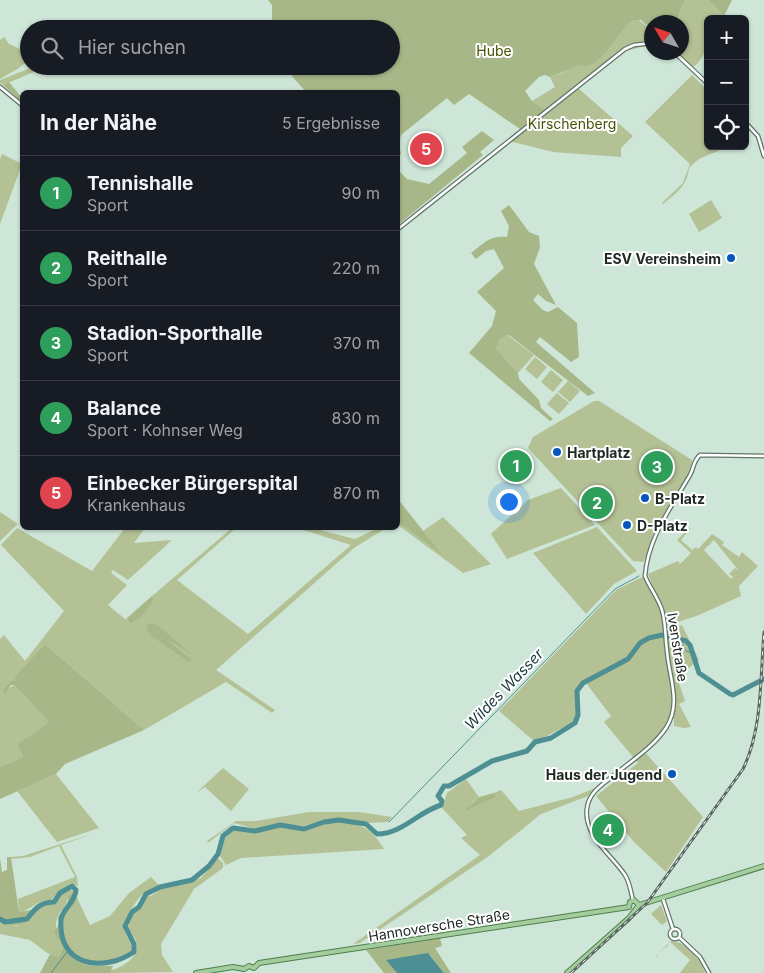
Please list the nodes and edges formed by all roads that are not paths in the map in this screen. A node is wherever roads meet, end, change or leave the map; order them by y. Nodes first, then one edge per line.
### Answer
1 (644, 44) edge
2 (683, 60) edge
3 (704, 80) edge
4 (0, 87) edge
5 (20, 103) edge
6 (749, 126) edge
7 (764, 156) edge
8 (400, 227) edge
9 (764, 456) edge
10 (764, 866) edge
11 (663, 899) junction
12 (633, 901) junction
13 (639, 905) junction
14 (629, 907) junction
15 (633, 911) junction
16 (674, 929) junction
17 (679, 937) junction
18 (254, 970) edge
19 (244, 971) edge
20 (196, 973) edge
21 (567, 973) edge
22 (708, 973) edge

1 - 8 street
2 - 3 street
4 - 5 street
6 - 7 street
9 - 12 street, Ivenstraße
10 - 11 main road
11 - 13 main road
11 - 16 street
12 - 13 main road
12 - 14 main road
13 - 15 main road
14 - 15 main road
14 - 18 main road, Hannoversche Straße
15 - 21 main road
16 - 17 street
16 - 17 street
17 - 22 street
18 - 19 main road, Hannoversche Straße
19 - 20 main road, Hannoversche Straße

